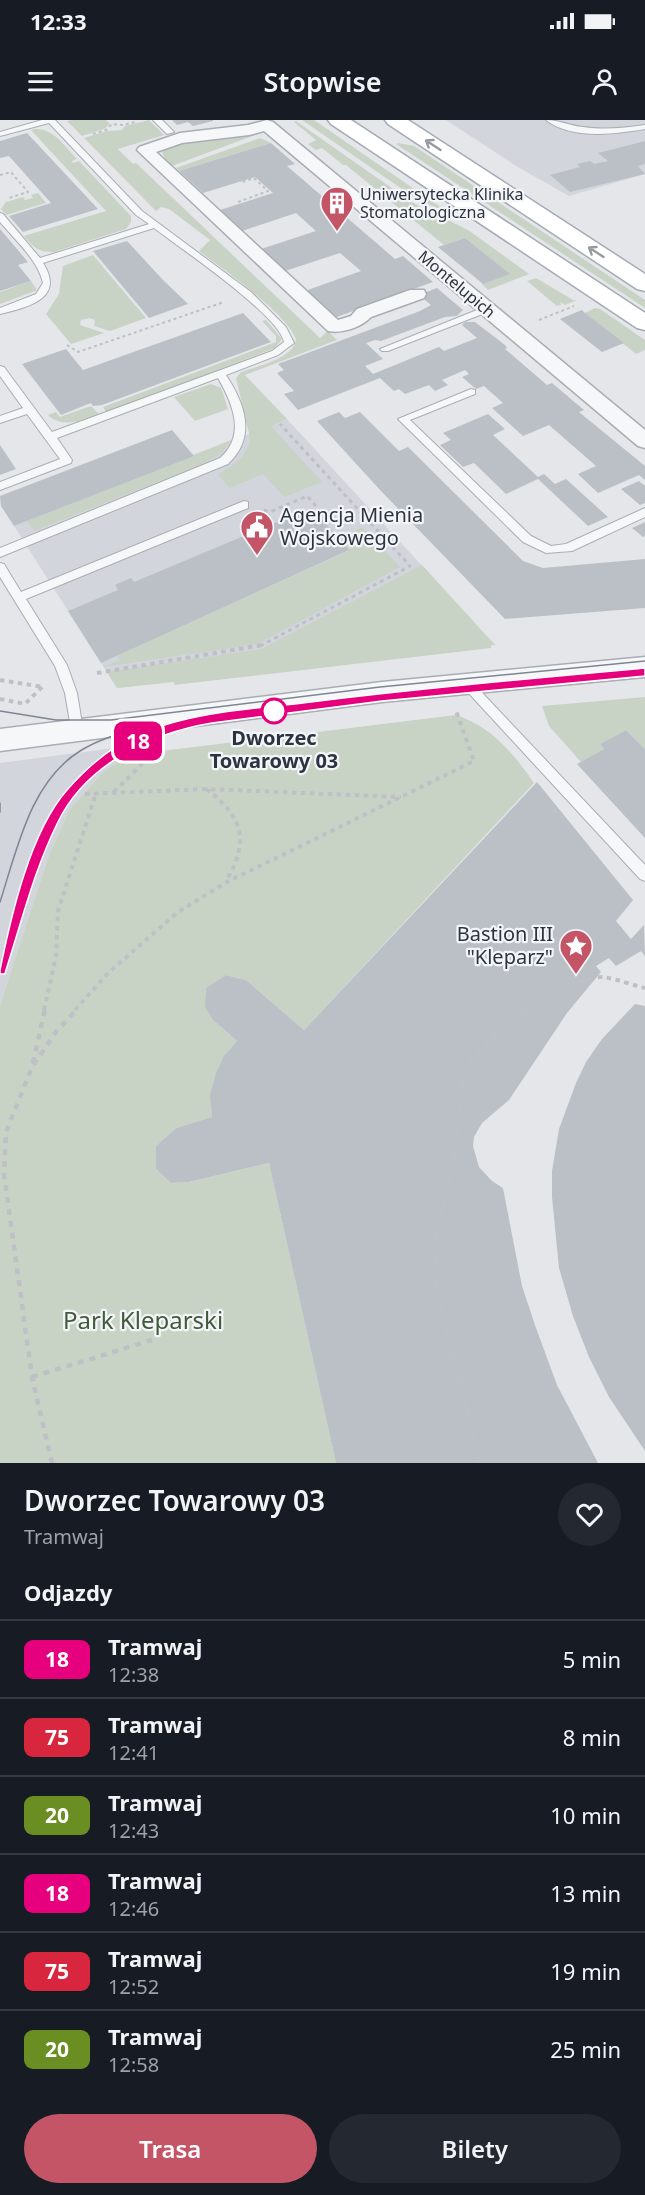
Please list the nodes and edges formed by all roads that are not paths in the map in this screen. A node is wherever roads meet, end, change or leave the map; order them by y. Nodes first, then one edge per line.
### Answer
1 (50, 120) edge
2 (157, 120) edge
3 (338, 120) edge
4 (395, 120) edge
5 (550, 120) edge
6 (645, 127) edge
7 (170, 132) dead end
8 (0, 134) edge
9 (0, 216) edge
10 (156, 225) junction
11 (38, 262) junction
12 (645, 284) edge
13 (417, 294) dead end
14 (487, 309) junction
15 (0, 311) edge
16 (645, 323) edge
17 (385, 349) dead end
18 (0, 369) edge
19 (221, 374) junction
20 (471, 392) dead end
21 (30, 410) junction
22 (0, 420) edge
23 (50, 437) junction
24 (645, 441) edge
25 (0, 486) edge
26 (244, 505) road end
27 (645, 512) edge
28 (0, 553) edge
29 (0, 567) edge
30 (20, 597) junction
31 (645, 667) edge
32 (467, 684) junction
33 (77, 730) junction
34 (0, 740) edge
35 (645, 875) edge

1 - 8 lane
1 - 10 lane
2 - 7 lane
3 - 16 main road
12 -> 4 main road
5 - 6 lane
9 - 11 lane
10 - 11 lane
10 - 19 lane
11 - 15 lane
13 - 14 street, Montelupich
14 - 17 lane
14 - 24 street, Montelupich
18 - 21 lane
19 - 23 lane
19 - 28 lane
20 - 27 lane
21 - 22 lane
21 - 23 lane
23 - 25 lane
26 - 30 lane
29 - 30 lane
30 - 33 lane
31 - 32 street
32 - 33 street
32 - 35 lane
33 - 34 street

